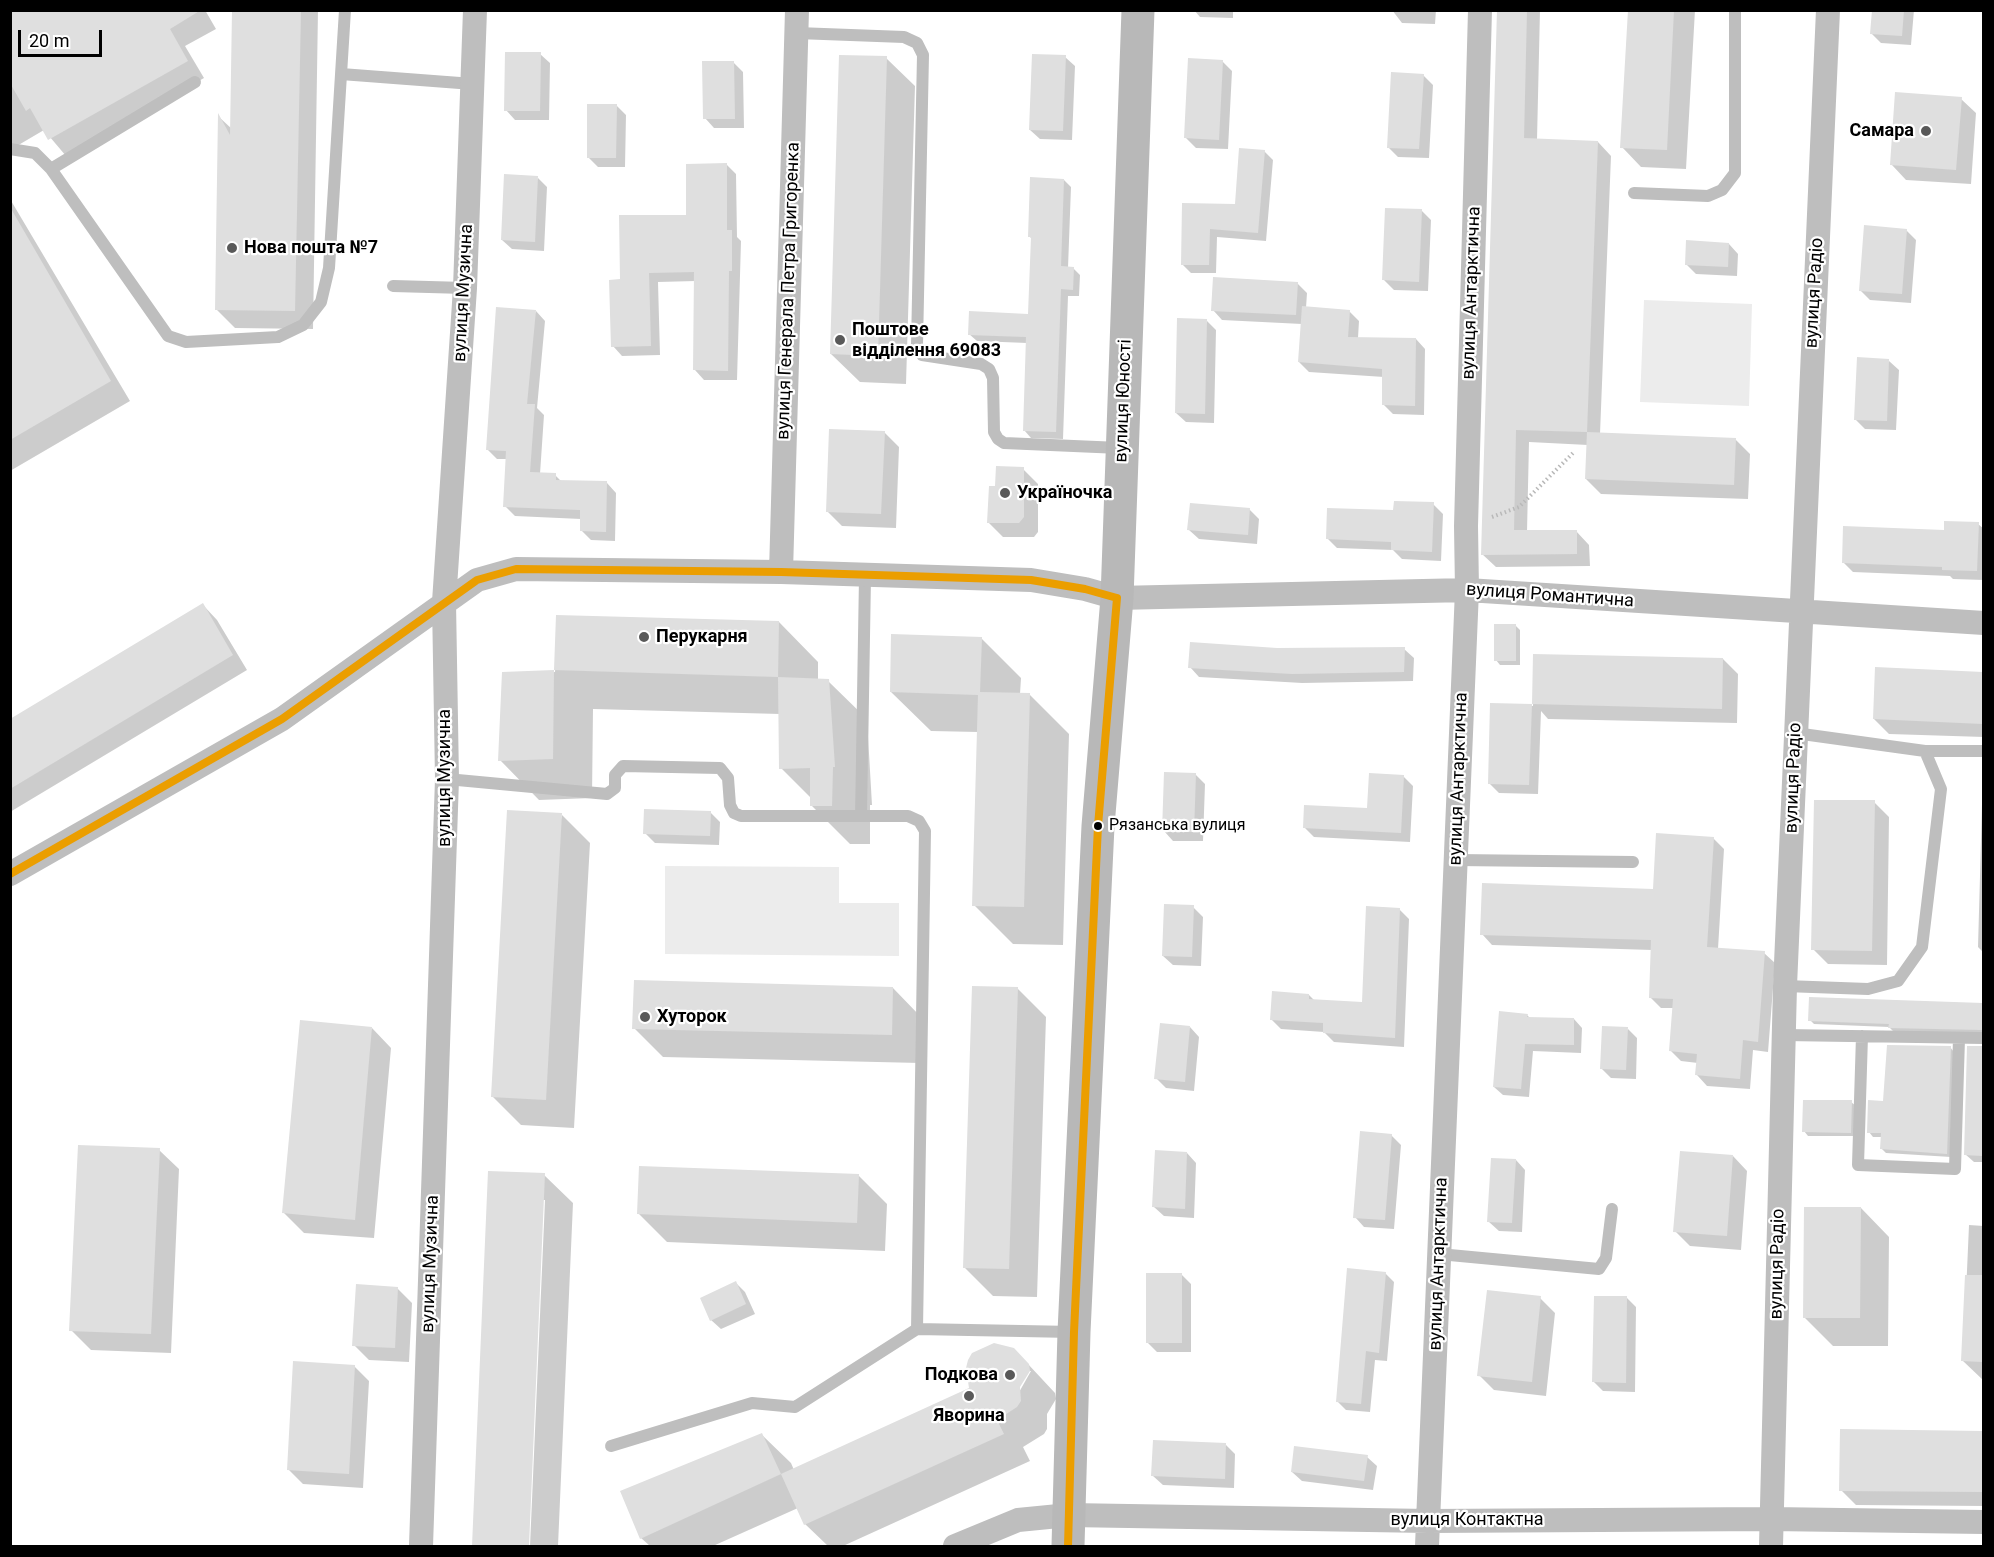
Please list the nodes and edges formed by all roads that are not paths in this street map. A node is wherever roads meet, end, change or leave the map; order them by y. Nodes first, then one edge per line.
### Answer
1 (345, 10) edge
2 (475, 10) edge
3 (1138, 10) edge
4 (1480, 10) edge
5 (1735, 10) edge
6 (1828, 10) edge
7 (797, 22) edge
8 (341, 74) junction
9 (195, 81) dead end
10 (472, 84) junction
11 (10, 149) edge
12 (51, 169) junction
13 (1634, 193) dead end
14 (393, 286) dead end
15 (465, 288) junction
16 (1122, 448) junction
17 (781, 572) junction
18 (865, 577) junction
19 (1467, 590) junction
20 (1117, 598) junction
21 (444, 602) junction
22 (1801, 612) junction
23 (1983, 623) edge
24 (1795, 734) junction
25 (1925, 751) junction
26 (1983, 751) edge
27 (447, 780) junction
28 (861, 816) junction
29 (1456, 860) junction
30 (1633, 862) dead end
31 (10, 874) edge
32 (1785, 986) junction
33 (1784, 1035) junction
34 (1862, 1036) junction
35 (1959, 1038) junction
36 (1983, 1038) edge
37 (1612, 1209) dead end
38 (1439, 1254) junction
39 (917, 1329) junction
40 (1074, 1332) junction
41 (611, 1446) dead end
42 (1771, 1519) junction
43 (1428, 1521) junction
44 (1983, 1522) edge
45 (1069, 1531) edge
46 (421, 1546) edge
47 (956, 1546) edge
48 (1427, 1546) edge
49 (1771, 1546) edge

1 - 8 lane
2 - 10 street, вулиця Музична
3 - 16 street, вулиця Юності
4 - 19 street, вулиця Антарктична
5 - 13 lane
6 - 22 street, вулиця Радіо
7 - 16 lane
7 - 17 street, вулиця Генерала Петра Григоренка
8 - 10 lane
8 - 12 lane
9 - 12 lane
10 - 15 street, вулиця Музична
11 - 12 lane
14 - 15 lane
15 - 21 street, вулиця Музична
16 - 20 street, вулиця Юності
17 - 18 street, вулиця Романтична
17 - 21 street, вулиця Романтична
18 - 20 street, вулиця Романтична
18 - 28 lane
19 - 20 street, вулиця Романтична
19 - 22 street, вулиця Романтична
19 - 29 street, вулиця Антарктична
20 - 40 street, вулиця Юності
21 - 27 street, вулиця Музична
21 - 31 street, вулиця Романтична
22 - 23 street, вулиця Романтична
22 - 24 street, вулиця Радіо
24 - 25 lane
24 - 32 street, вулиця Радіо
25 - 26 lane
25 - 32 lane
27 - 28 lane
27 - 46 street, вулиця Музична
28 - 39 lane
29 - 30 lane
29 - 38 street, вулиця Антарктична
32 - 33 street, вулиця Радіо
33 - 34 lane
33 - 42 street, вулиця Радіо
34 - 35 lane
34 - 35 lane
35 - 36 lane
37 - 38 lane
38 - 43 street, вулиця Антарктична
39 - 40 lane
39 - 41 lane
40 - 45 street, вулиця Юності
42 - 43 street, вулиця Контактна
42 - 44 street, вулиця Контактна
42 - 49 street, вулиця Радіо
43 - 45 street, вулиця Контактна
43 - 48 street, вулиця Антарктична
45 - 47 street, вулиця Контактна

